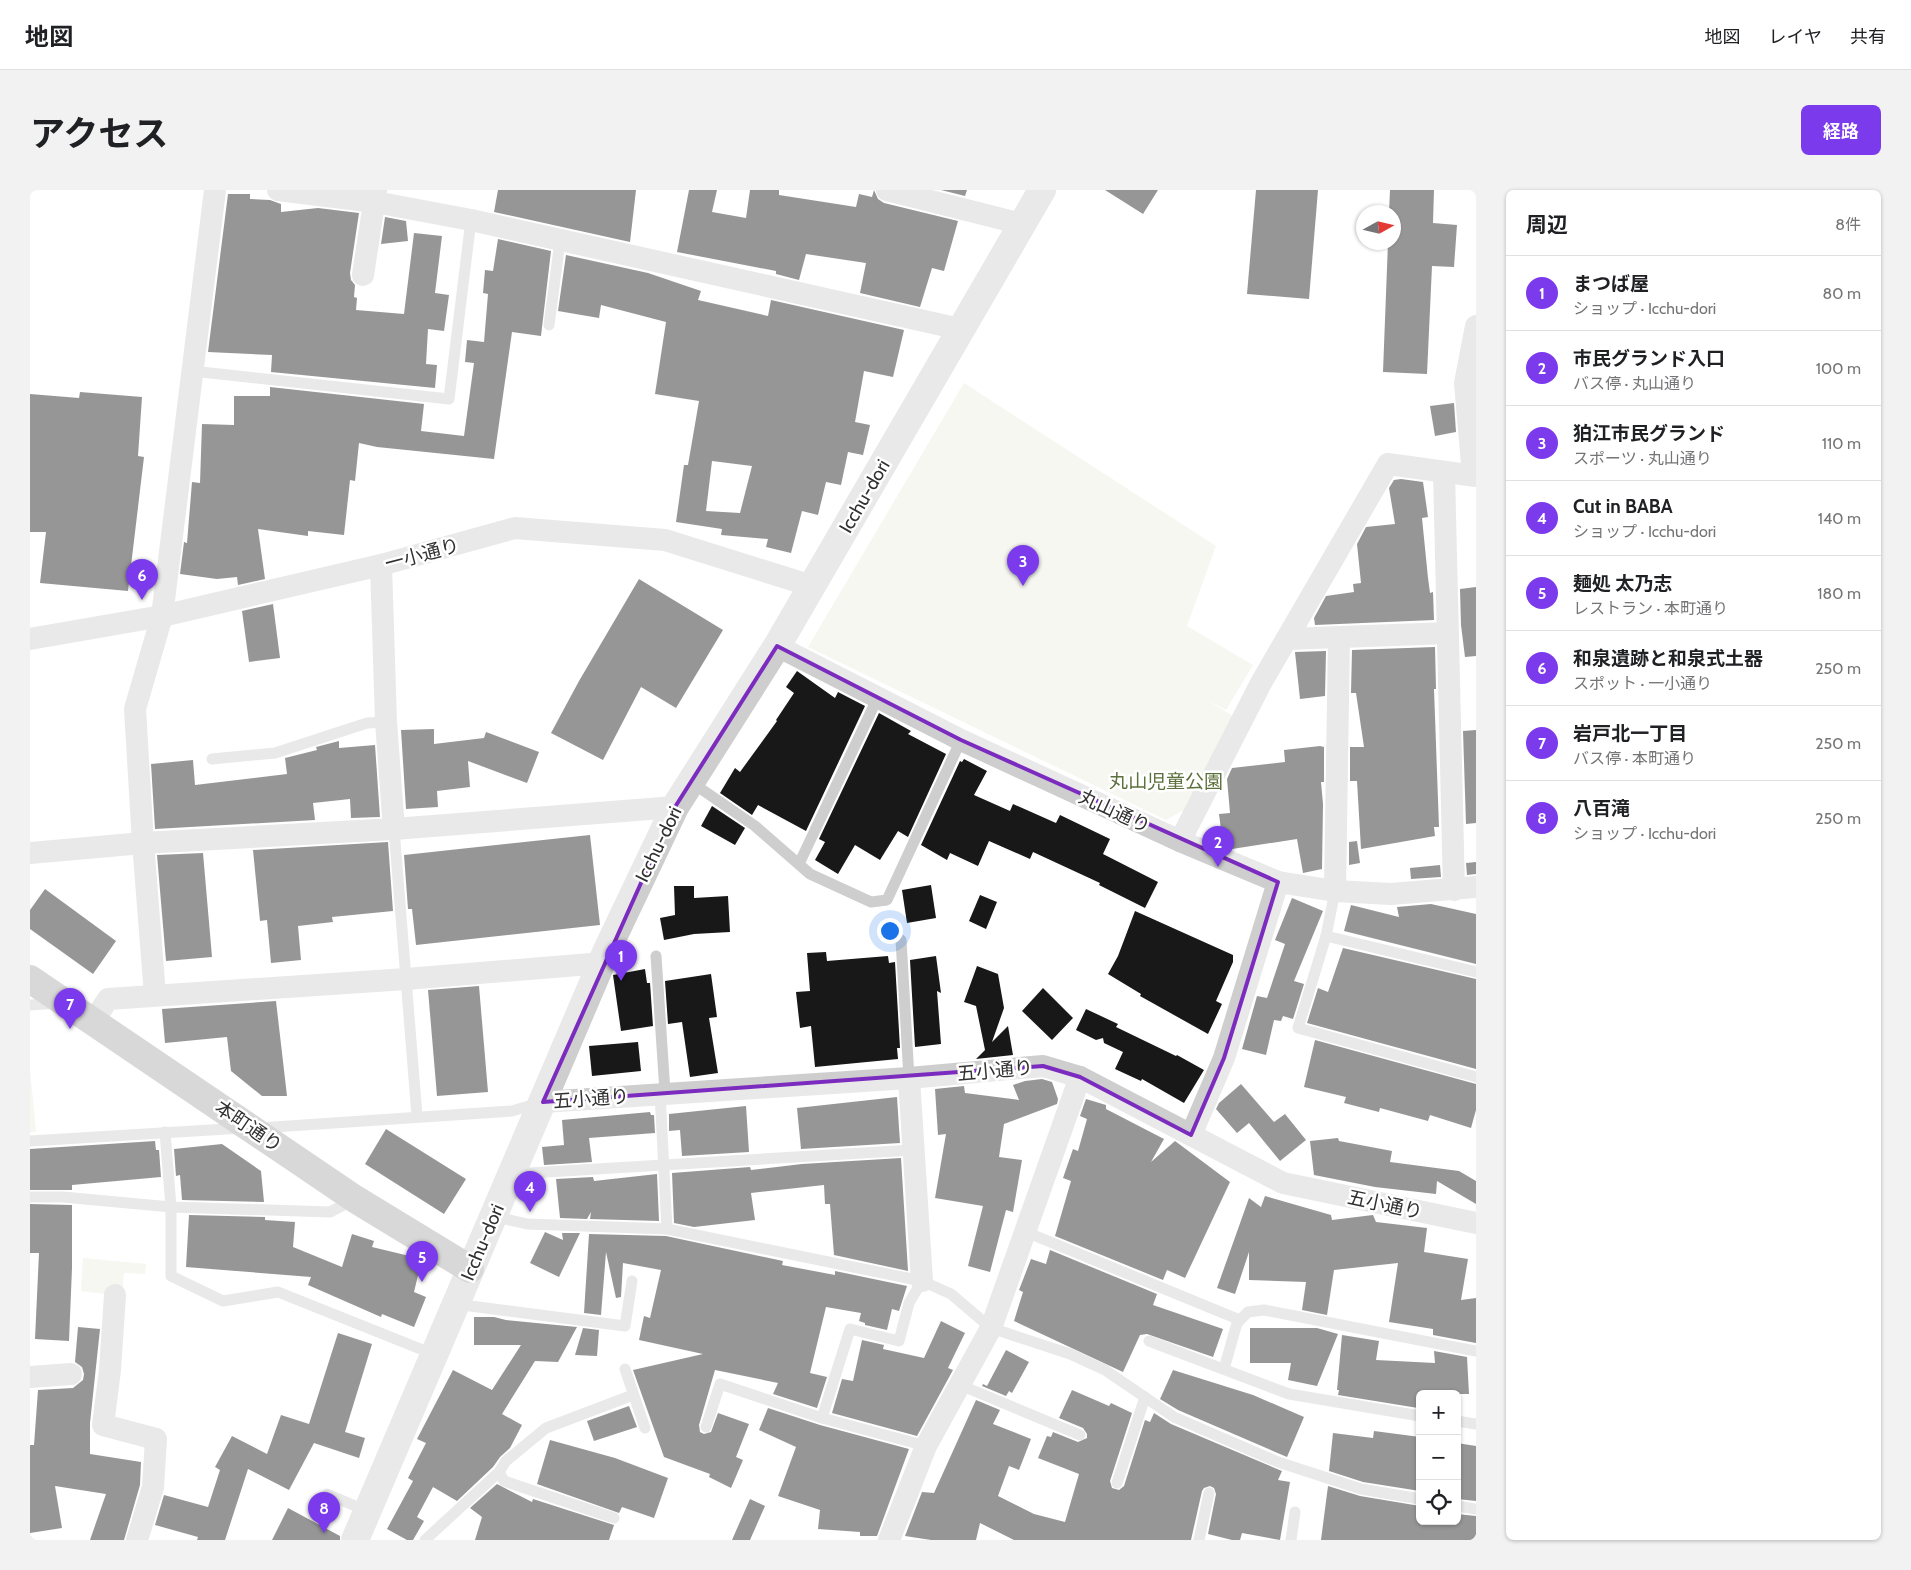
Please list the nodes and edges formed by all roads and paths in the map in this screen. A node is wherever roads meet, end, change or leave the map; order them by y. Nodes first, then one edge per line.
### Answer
1 (216, 190) edge
2 (278, 190) edge
3 (886, 190) edge
4 (1042, 190) edge
5 (376, 196) edge
6 (471, 220) junction
7 (1022, 224) junction
8 (560, 241) junction
9 (363, 275) dead end
10 (549, 325) dead end
11 (1476, 326) edge
12 (960, 329) junction
13 (192, 371) junction
14 (1444, 472) junction
15 (1474, 476) edge
16 (381, 565) junction
17 (812, 586) junction
18 (162, 616) junction
19 (1448, 633) junction
20 (1339, 637) junction
21 (30, 639) edge
22 (1287, 639) junction
23 (777, 646) junction
24 (878, 697) junction
25 (386, 722) junction
26 (961, 740) junction
27 (212, 759) dead end
28 (691, 782) junction
29 (676, 806) junction
30 (394, 829) junction
31 (1180, 841) junction
32 (142, 844) junction
33 (30, 853) edge
34 (799, 864) junction
35 (1278, 882) junction
36 (1465, 888) edge
37 (1335, 891) junction
38 (1326, 936) junction
39 (901, 940) dead end
40 (656, 956) dead end
41 (603, 963) junction
42 (1476, 972) edge
43 (30, 979) edge
44 (406, 979) junction
45 (155, 995) junction
46 (64, 1002) junction
47 (30, 1004) edge
48 (93, 1022) junction
49 (1080, 1076) junction
50 (909, 1078) junction
51 (1476, 1078) edge
52 (662, 1093) junction
53 (544, 1102) junction
54 (417, 1116) junction
55 (251, 1128) junction
56 (165, 1132) junction
57 (1191, 1135) junction
58 (30, 1141) edge
59 (913, 1150) junction
60 (664, 1164) junction
61 (511, 1174) junction
62 (30, 1197) edge
63 (355, 1199) junction
64 (171, 1207) junction
65 (493, 1216) junction
66 (1476, 1223) edge
67 (667, 1229) junction
68 (1026, 1232) junction
69 (470, 1269) junction
70 (632, 1280) dead end
71 (922, 1281) junction
72 (115, 1295) dead end
73 (455, 1304) junction
74 (1240, 1320) junction
75 (990, 1328) junction
76 (1149, 1341) dead end
77 (1476, 1352) edge
78 (433, 1354) junction
79 (1224, 1368) junction
80 (625, 1369) dead end
81 (71, 1374) dead end
82 (30, 1378) edge
83 (960, 1384) junction
84 (633, 1394) junction
85 (1145, 1397) junction
86 (1416, 1415) edge
87 (822, 1418) junction
88 (1461, 1422) edge
89 (1476, 1424) edge
90 (706, 1427) dead end
91 (646, 1428) dead end
92 (1080, 1434) dead end
93 (926, 1446) junction
94 (499, 1472) junction
95 (1117, 1483) dead end
96 (327, 1494) dead end
97 (1209, 1494) dead end
98 (1416, 1498) edge
99 (1461, 1507) edge
100 (1476, 1509) edge
101 (368, 1511) junction
102 (1295, 1512) dead end
103 (614, 1518) dead end
104 (892, 1539) edge
105 (137, 1540) edge
106 (355, 1540) edge
107 (425, 1540) edge
108 (1199, 1540) edge
109 (1291, 1540) edge

1 - 13 street
2 - 5 street
3 - 7 street
4 - 7 street, Icchu-dori
5 - 6 street
5 - 9 street
6 - 8 street
6 - 13 lane
7 - 12 street, Icchu-dori
8 - 10 lane
8 - 12 street
11 - 15 street
12 - 17 street, Icchu-dori
13 - 18 street
14 - 15 street
14 - 19 street
14 - 22 street
16 - 17 street, 一小通り
16 - 18 street, 一小通り
16 - 25 street
17 - 23 street, Icchu-dori
18 - 21 street, 一小通り
18 - 32 street
19 - 20 street
19 - 36 street
20 - 22 street
20 - 37 street
22 - 31 street
23 - 24 street, 丸山通り
23 - 28 street, Icchu-dori
24 - 26 street, 丸山通り
24 - 34 lane
25 - 27 lane
25 - 30 street
26 - 31 street, 丸山通り
26 - 34 lane
28 - 29 street, Icchu-dori
28 - 34 lane
29 - 30 street
29 - 41 street, Icchu-dori
30 - 32 street
30 - 44 lane
31 - 35 street, 丸山通り
32 - 33 street
32 - 45 street
35 - 37 street, 丸山通り
35 - 57 street
36 - 37 street, 丸山通り
37 - 38 lane
38 - 42 lane
38 - 51 lane
39 - 50 lane
40 - 52 lane
41 - 44 street
41 - 53 street, Icchu-dori
43 - 46 main road, 本町通り
44 - 45 street
44 - 54 lane
45 - 48 street
46 - 47 lane
46 - 48 main road, 本町通り
48 - 55 main road, 本町通り
49 - 50 street, 五小通り
49 - 57 street, 五小通り
49 - 68 street
50 - 52 street, 五小通り
50 - 59 street
52 - 53 street, 五小通り
52 - 60 lane
53 - 54 lane
53 - 61 street, Icchu-dori
54 - 55 lane
55 - 56 lane
55 - 63 main road, 本町通り
56 - 58 lane
56 - 64 lane
57 - 66 street, 五小通り
59 - 60 lane
59 - 71 street
60 - 61 lane
60 - 67 lane
61 - 65 street, Icchu-dori
62 - 64 lane
63 - 64 lane
63 - 69 main road, 本町通り
64 - 78 lane
65 - 67 lane
65 - 69 street, Icchu-dori
67 - 71 lane
68 - 74 lane
68 - 75 street
69 - 73 street, Icchu-dori
70 - 73 lane
71 - 75 lane
71 - 87 lane
72 - 105 street
73 - 78 street, Icchu-dori
74 - 77 lane
74 - 79 lane
75 - 83 street
75 - 85 lane
76 - 79 lane
78 - 101 street, Icchu-dori
79 - 86 lane
80 - 84 lane
81 - 82 street
83 - 92 lane
83 - 93 street
84 - 91 lane
84 - 94 lane
85 - 95 lane
85 - 98 lane
87 - 90 lane
87 - 93 lane
88 - 89 lane
93 - 104 street
94 - 103 lane
94 - 107 lane
96 - 101 lane
97 - 108 lane
99 - 100 lane
101 - 106 street, Icchu-dori
102 - 109 lane

